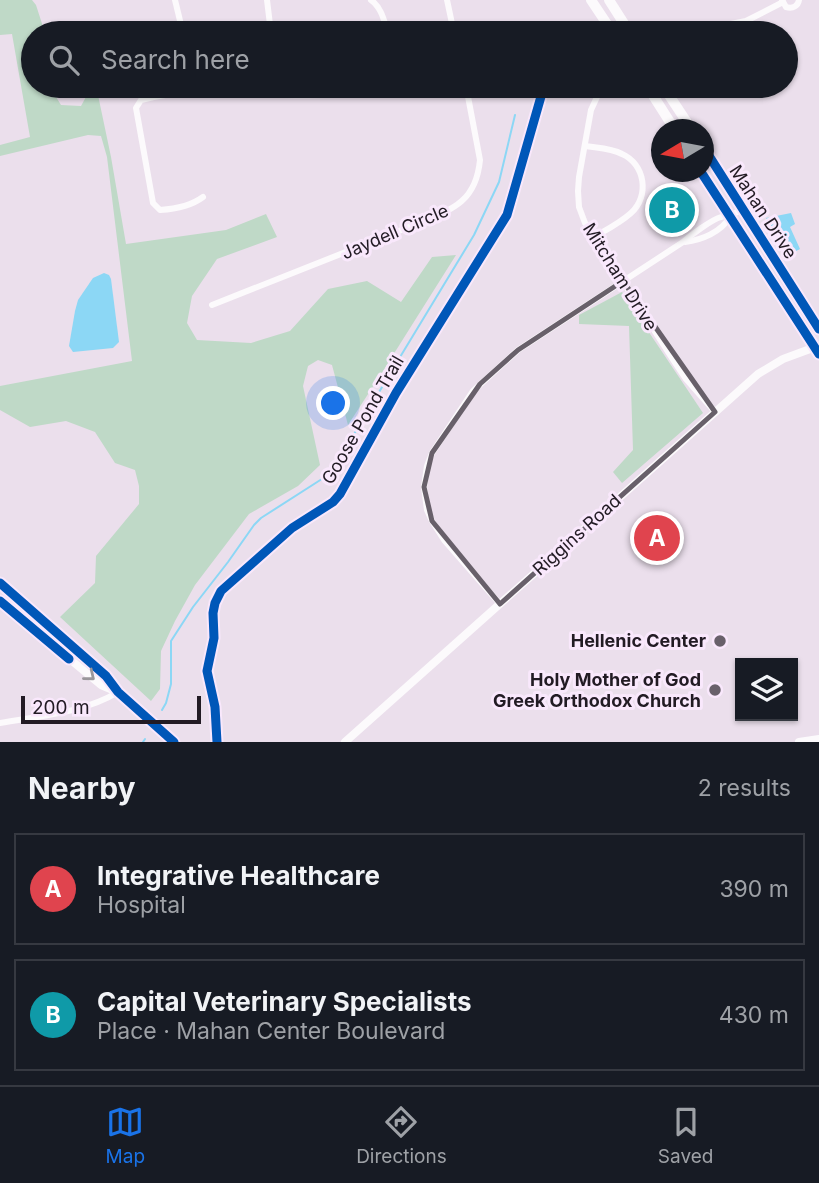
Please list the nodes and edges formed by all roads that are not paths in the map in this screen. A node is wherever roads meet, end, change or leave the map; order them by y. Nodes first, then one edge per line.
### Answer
1 (175, 0) edge
2 (267, 0) edge
3 (372, 0) edge
4 (447, 0) edge
5 (591, 0) edge
6 (609, 0) edge
7 (799, 0) edge
8 (783, 1) edge
9 (180, 21) edge
10 (270, 21) edge
11 (385, 21) edge
12 (451, 21) edge
13 (605, 21) edge
14 (622, 21) edge
15 (746, 21) edge
16 (148, 98) edge
17 (468, 98) edge
18 (596, 98) edge
19 (655, 98) edge
20 (671, 98) edge
21 (668, 119) edge
22 (684, 119) edge
23 (585, 146) junction
24 (714, 164) edge
25 (707, 182) edge
26 (203, 197) dead end
27 (743, 209) junction
28 (730, 217) junction
29 (594, 237) junction
30 (623, 281) junction
31 (212, 305) dead end
32 (819, 329) edge
33 (817, 349) edge
34 (715, 412) junction
35 (2, 589) edge
36 (0, 601) edge
37 (500, 604) junction
38 (118, 692) junction
39 (0, 723) edge
40 (819, 739) edge
41 (174, 742) edge
42 (345, 742) edge
43 (799, 742) edge

1 - 9 street
2 - 10 street
3 - 11 street
4 - 12 street
5 - 13 main road
6 - 14 main road
7 - 8 street
8 - 15 street
16 - 26 street
17 - 31 street, Jaydell Circle
18 - 23 street, Mitcham Drive
19 - 21 main road
20 - 22 main road
23 - 29 street, Mitcham Drive
23 - 29 street
24 - 27 main road, Mahan Drive
25 - 28 main road, Mahan Drive
27 - 28 street
27 - 32 main road, Mahan Drive
28 - 30 street
28 - 33 main road, Mahan Drive
29 - 30 street, Mitcham Drive
30 - 34 street, Mitcham Drive
30 - 37 street
33 - 34 street, Riggins Road
34 - 37 street, Riggins Road
35 - 38 street
36 -> 38 street
37 - 42 street, Riggins Road
38 - 39 street
38 - 41 street
40 - 43 street

